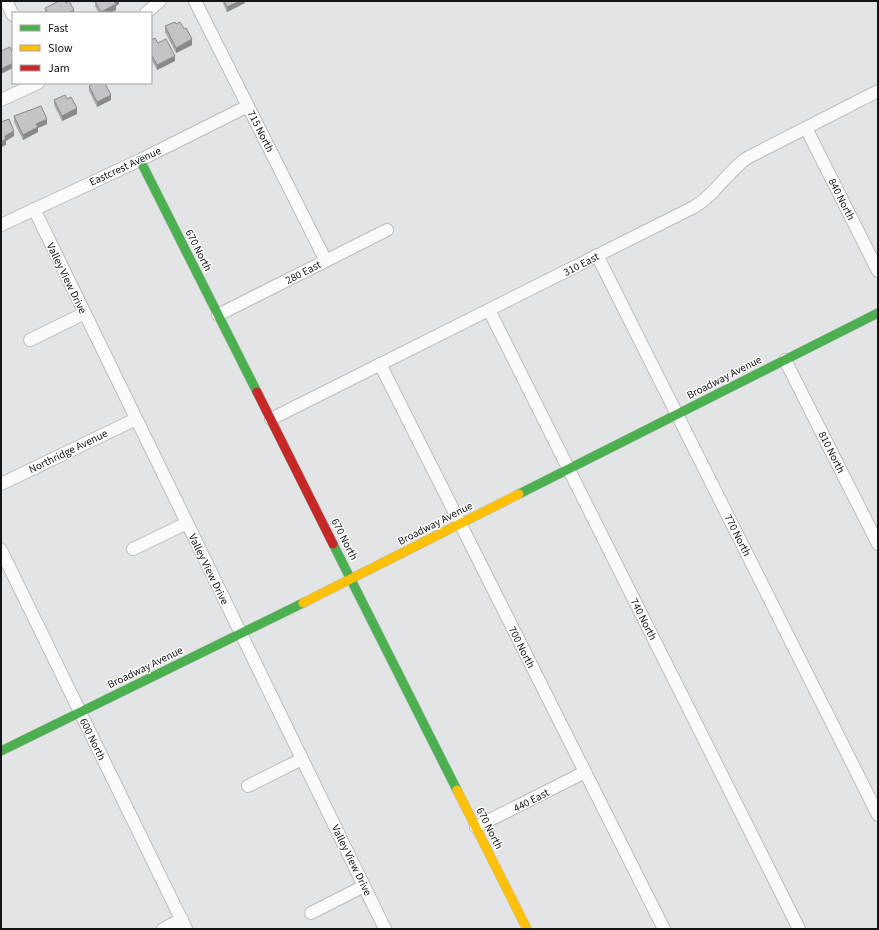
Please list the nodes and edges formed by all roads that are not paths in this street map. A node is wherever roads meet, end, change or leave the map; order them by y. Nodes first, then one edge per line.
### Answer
1 (6, 1) edge
2 (160, 1) edge
3 (195, 1) edge
4 (147, 12) edge
5 (12, 13) edge
6 (36, 84) edge
7 (878, 91) edge
8 (1, 100) edge
9 (248, 106) junction
10 (806, 128) junction
11 (140, 160) junction
12 (34, 209) junction
13 (1, 225) edge
14 (387, 230) dead end
15 (597, 255) junction
16 (326, 260) junction
17 (878, 271) edge
18 (489, 310) junction
19 (85, 313) junction
20 (878, 313) edge
21 (218, 315) junction
22 (30, 340) dead end
23 (785, 360) junction
24 (380, 364) junction
25 (677, 414) junction
26 (136, 418) junction
27 (271, 419) junction
28 (569, 469) junction
29 (1, 484) edge
30 (187, 523) junction
31 (460, 524) junction
32 (878, 544) edge
33 (133, 549) dead end
34 (1, 550) edge
35 (351, 579) junction
36 (241, 634) junction
37 (80, 712) junction
38 (1, 751) edge
39 (302, 759) junction
40 (585, 772) junction
41 (248, 786) dead end
42 (878, 815) edge
43 (476, 827) junction
44 (364, 886) junction
45 (311, 913) dead end
46 (184, 924) edge
47 (163, 929) edge
48 (385, 929) edge
49 (527, 929) edge
50 (664, 929) edge
51 (799, 929) edge

1 - 5 street
2 - 4 street
3 - 9 street, 715 North
6 - 8 street
7 - 10 street, 310 East
9 - 11 street, Eastcrest Avenue
9 - 16 street, 715 North
10 - 15 street, 310 East
10 - 17 street, 840 North
11 - 12 street, Eastcrest Avenue
11 - 21 street, 670 North
12 - 13 street, Eastcrest Avenue
12 - 19 street, Valley View Drive
14 - 16 street, 280 East
15 - 18 street, 310 East
15 - 25 street, 770 North
16 - 21 street, 280 East
18 - 24 street, 310 East
18 - 28 street, 740 North
19 - 22 street
19 - 26 street, Valley View Drive
20 - 23 street, Broadway Avenue
21 - 27 street, 670 North
23 - 25 street, Broadway Avenue
23 - 32 street, 810 North
24 - 27 street, 310 East
24 - 31 street, 700 North
25 - 28 street, Broadway Avenue
25 - 42 street, 770 North
26 - 29 street, Northridge Avenue
26 - 30 street, Valley View Drive
27 - 35 street, 670 North
28 - 31 street, Broadway Avenue
28 - 51 street, 740 North
30 - 33 street
30 - 36 street, Valley View Drive
31 - 35 street, Broadway Avenue
31 - 40 street, 700 North
34 - 37 street, 600 North
35 - 36 street, Broadway Avenue
35 - 43 street, 670 North
36 - 37 street, Broadway Avenue
36 - 39 street, Valley View Drive
37 - 38 street, Broadway Avenue
37 - 46 street, 600 North
39 - 41 street
39 - 44 street, Valley View Drive
40 - 43 street, 440 East
40 - 50 street, 700 North
43 - 49 street, 670 North
44 - 45 street
44 - 48 street, Valley View Drive
46 - 47 street

